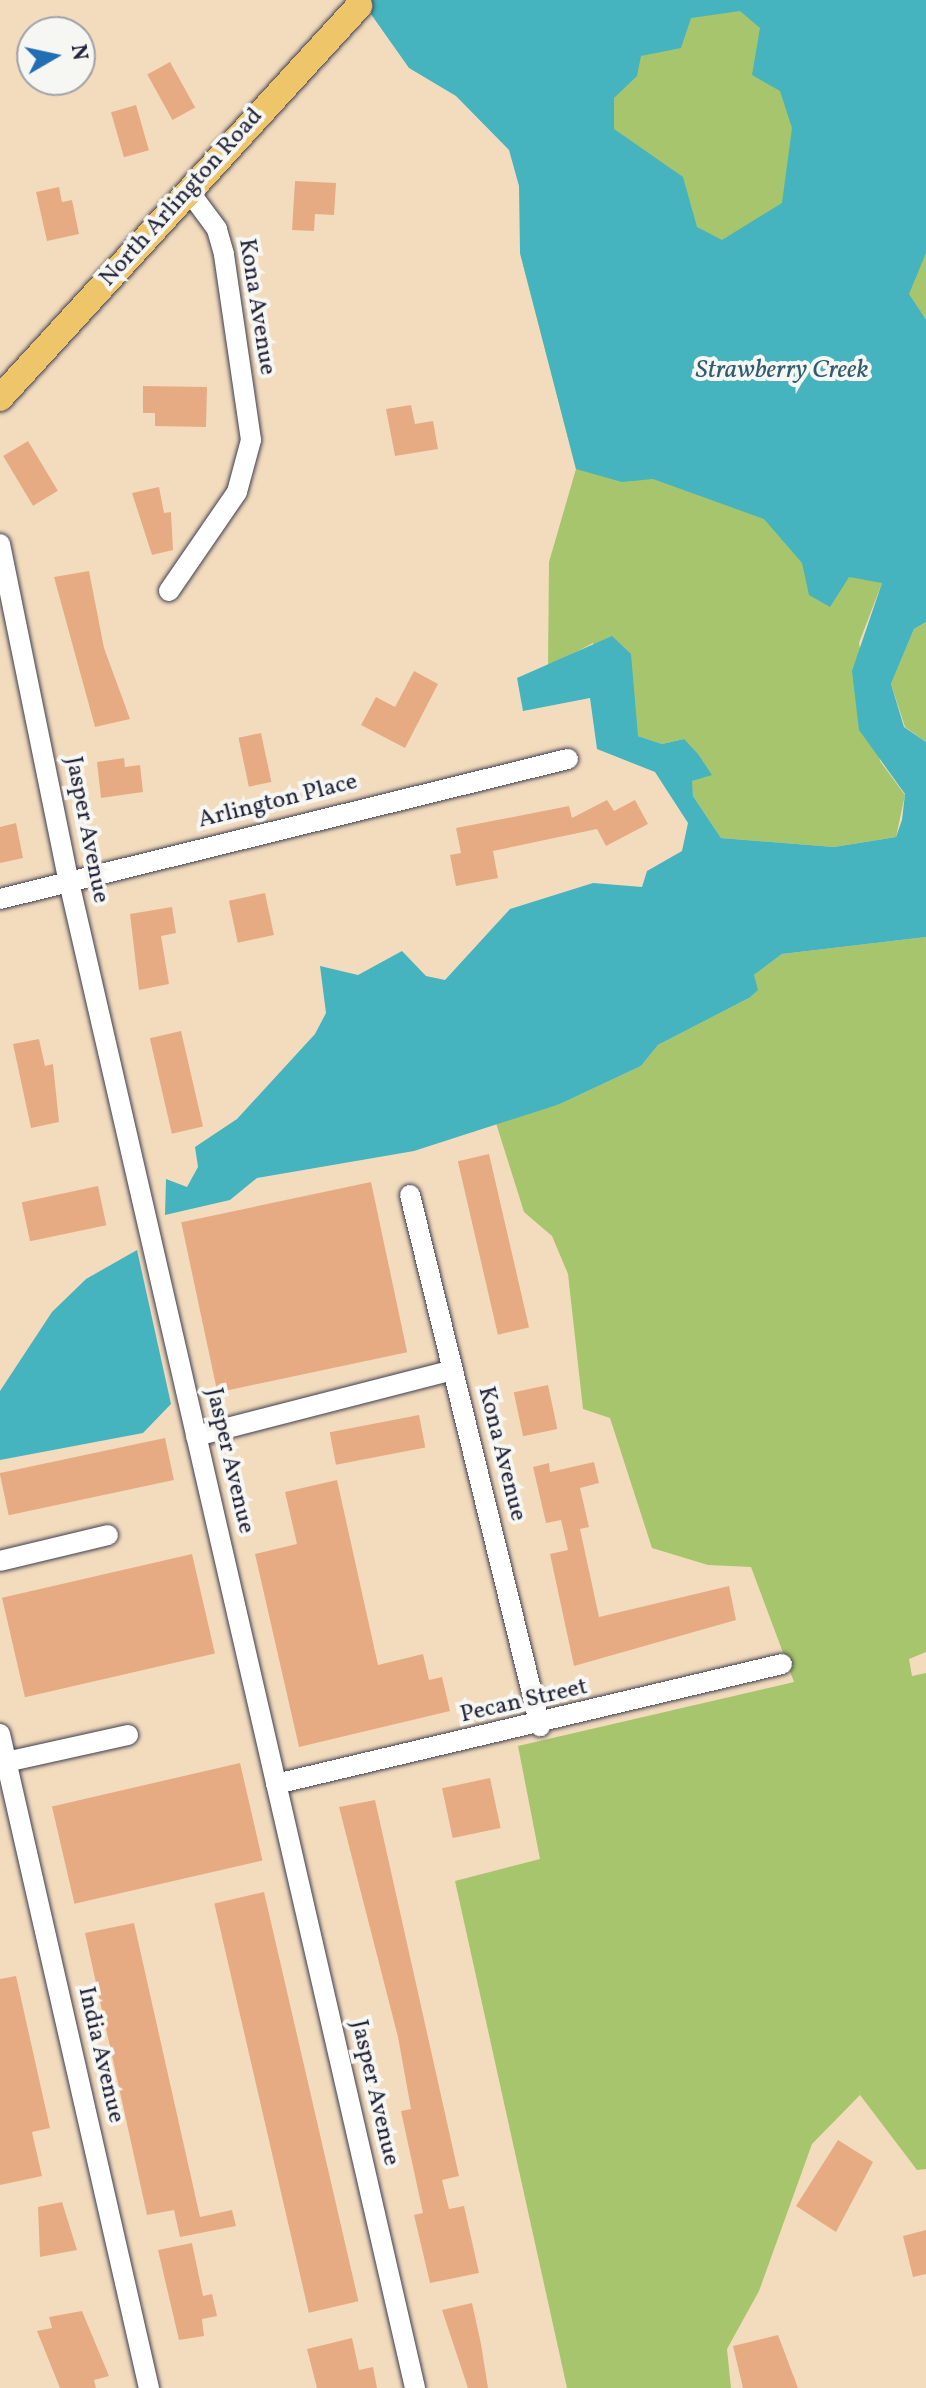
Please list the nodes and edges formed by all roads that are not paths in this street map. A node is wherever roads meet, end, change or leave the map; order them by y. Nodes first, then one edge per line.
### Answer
1 (362, 3) edge
2 (188, 190) junction
3 (0, 398) edge
4 (0, 544) edge
5 (169, 591) dead end
6 (568, 759) dead end
7 (69, 882) junction
8 (0, 899) edge
9 (410, 1195) dead end
10 (453, 1370) junction
11 (196, 1436) junction
12 (108, 1535) dead end
13 (0, 1561) edge
14 (782, 1664) dead end
15 (540, 1726) junction
16 (0, 1734) edge
17 (128, 1735) dead end
18 (6, 1762) junction
19 (276, 1784) junction
20 (149, 2388) edge
21 (415, 2388) edge

1 - 2 main road, North Arlington Road
2 - 3 main road, North Arlington Road
2 - 5 street, Kona Avenue
4 - 7 street, Jasper Avenue
6 - 7 street, Arlington Place
7 - 8 street, Arlington Place
7 - 11 street, Jasper Avenue
9 - 10 street, Kona Avenue
10 - 11 street
10 - 15 street, Kona Avenue
11 - 19 street, Jasper Avenue
12 - 13 street
14 - 15 street, Pecan Street
15 - 19 street, Pecan Street
16 - 18 street, India Avenue
17 - 18 street
18 - 20 street, India Avenue
19 - 21 street, Jasper Avenue

